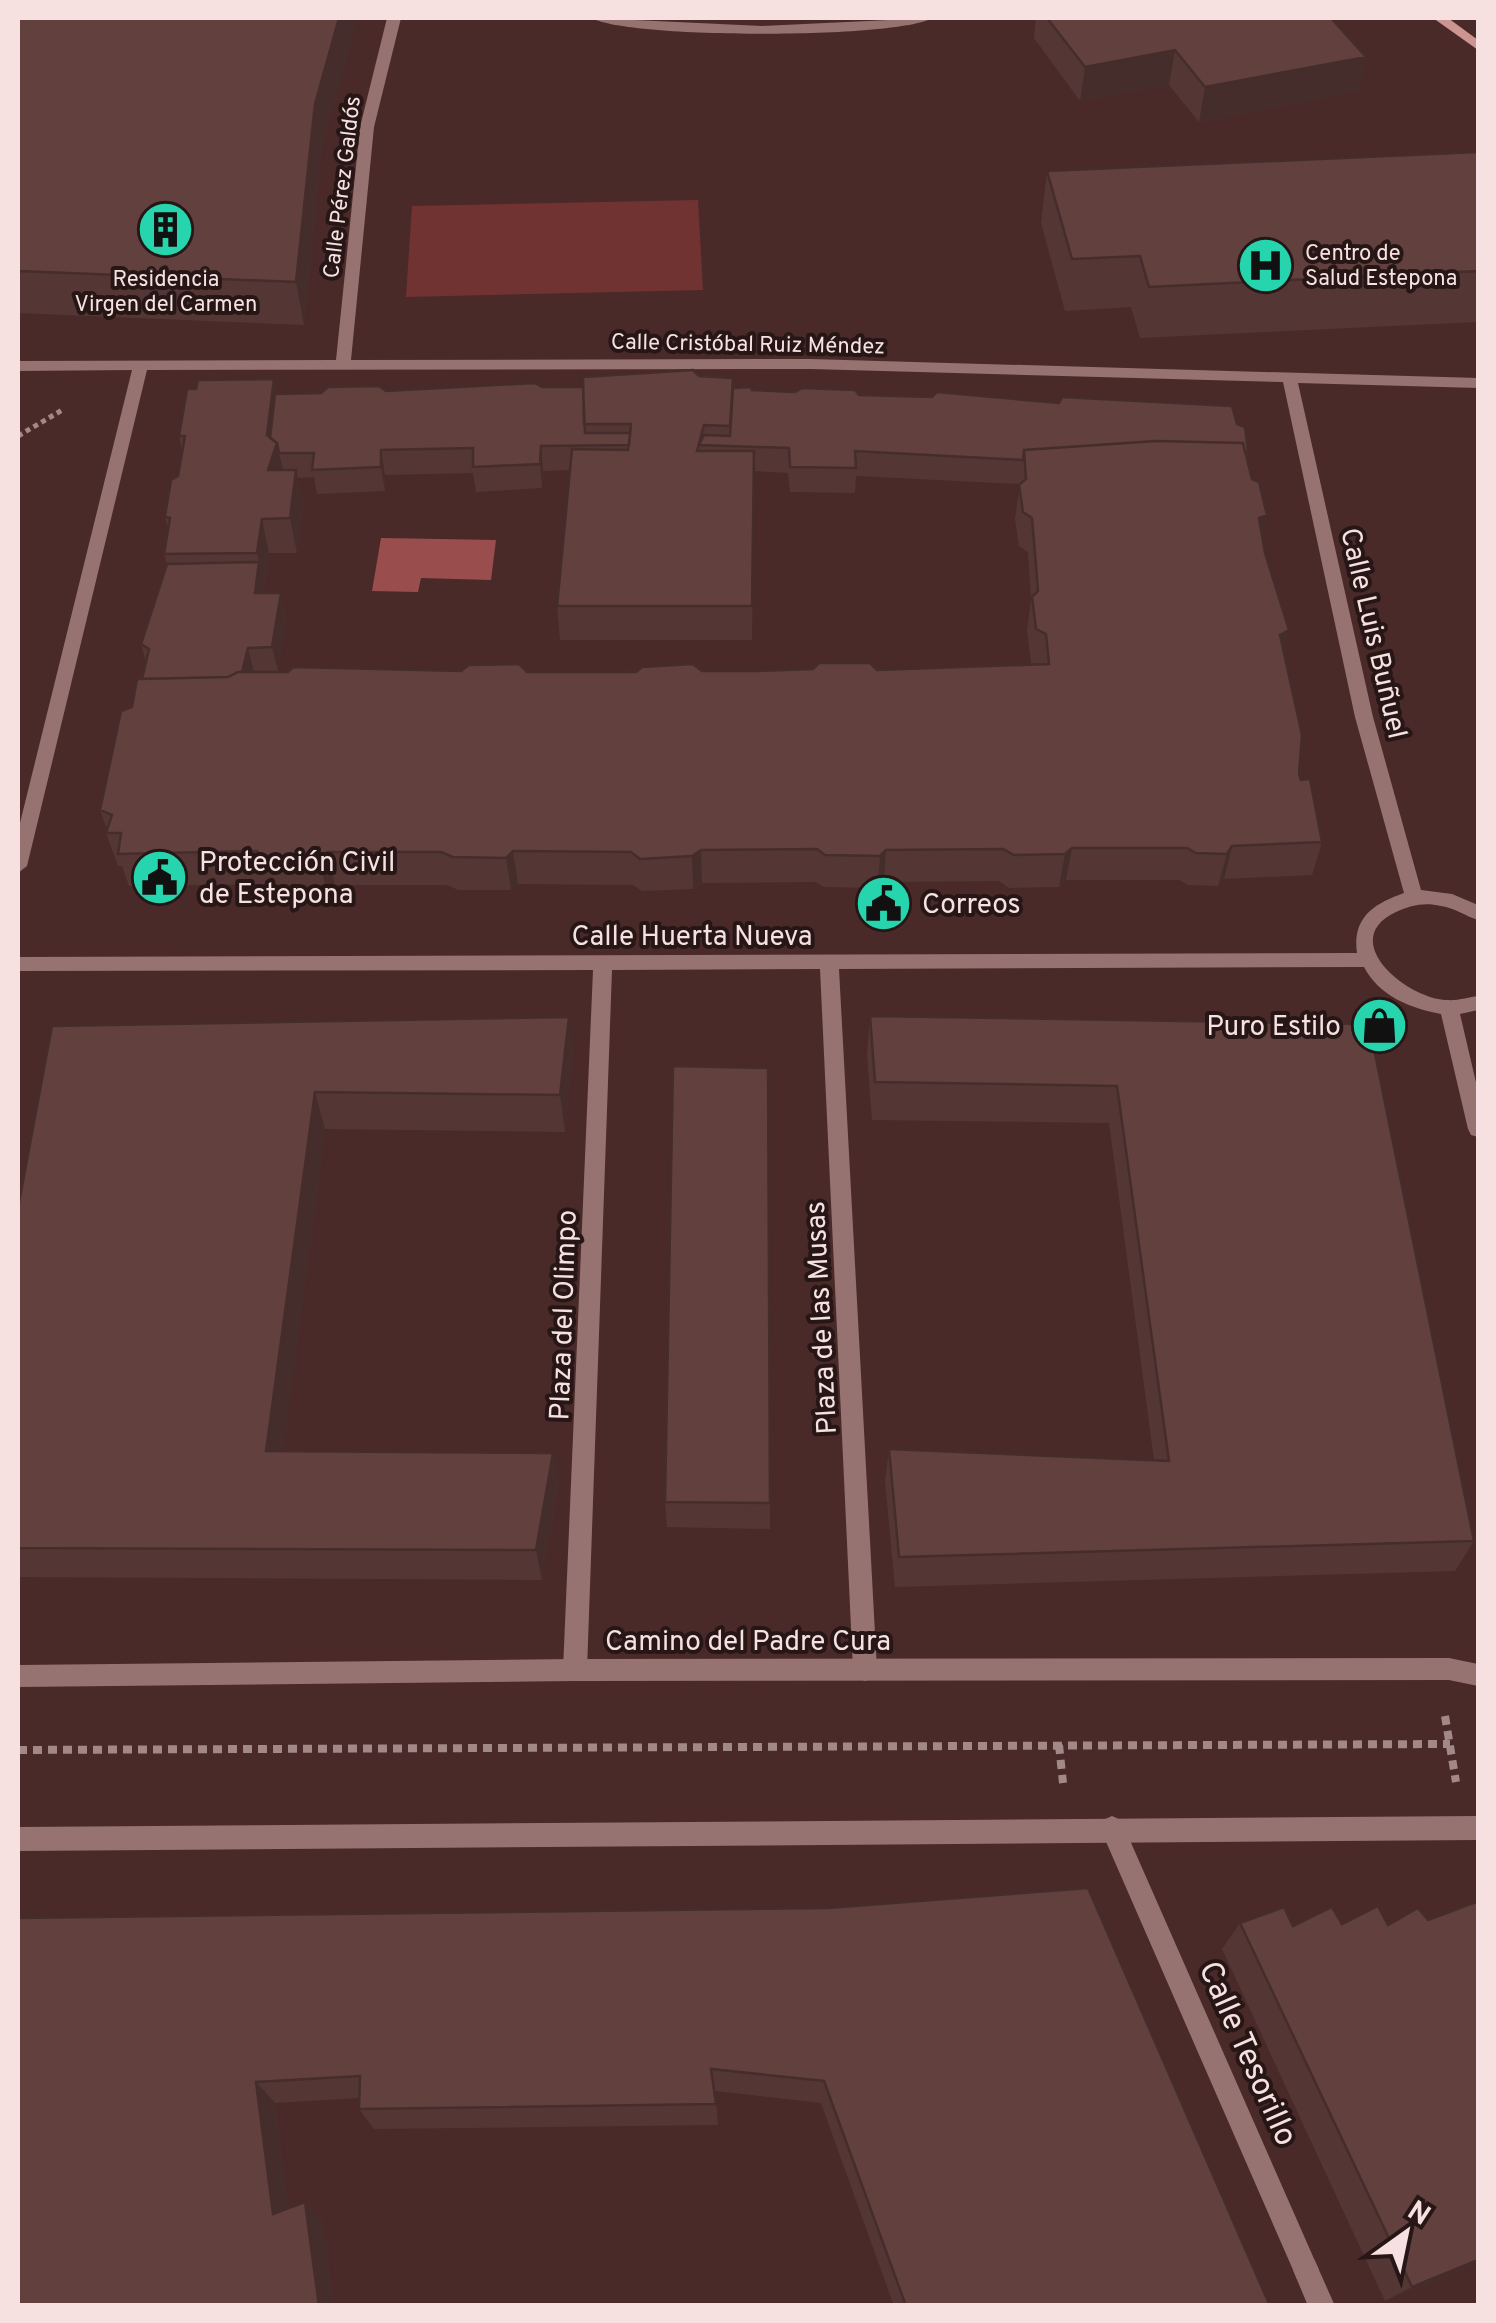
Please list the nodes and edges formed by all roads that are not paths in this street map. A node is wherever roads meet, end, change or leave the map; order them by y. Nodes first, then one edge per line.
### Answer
1 (394, 18) edge
2 (600, 18) edge
3 (925, 18) edge
4 (1440, 18) edge
5 (895, 19) edge
6 (686, 22) edge
7 (1478, 46) edge
8 (140, 364) junction
9 (343, 364) junction
10 (18, 366) edge
11 (1290, 380) junction
12 (1478, 383) edge
13 (18, 866) edge
14 (1414, 897) junction
15 (1478, 914) edge
16 (1367, 960) junction
17 (603, 962) junction
18 (829, 963) junction
19 (18, 964) edge
20 (1478, 1003) edge
21 (1449, 1009) junction
22 (1478, 1129) edge
23 (575, 1670) junction
24 (865, 1670) junction
25 (1478, 1675) edge
26 (18, 1676) edge
27 (1112, 1828) junction
28 (1478, 1828) edge
29 (18, 1839) edge
30 (1322, 2306) edge

1 - 9 street, Calle Pérez Galdós
2 - 6 street
3 - 5 street
4 - 7 main road
5 - 6 street
8 - 9 street, Calle Cristóbal Ruiz Méndez
8 - 10 street, Calle Cristóbal Ruiz Méndez
8 - 13 street
9 - 11 street, Calle Cristóbal Ruiz Méndez
11 - 12 street, Calle Cristóbal Ruiz Méndez
11 - 14 street, Calle Luis Buñuel
14 - 15 street
14 - 16 street
16 - 18 street, Calle Huerta Nueva
16 - 21 street
17 - 18 street, Calle Huerta Nueva
17 - 19 street, Calle Huerta Nueva
17 - 23 street, Plaza del Olimpo
18 - 24 street, Plaza de las Musas
20 - 21 street
21 - 22 street
23 - 24 street, Camino del Padre Cura
23 - 26 street, Camino del Padre Cura
24 - 25 street, Camino del Padre Cura
27 - 28 street
27 - 29 street
27 - 30 street, Calle Tesorillo

